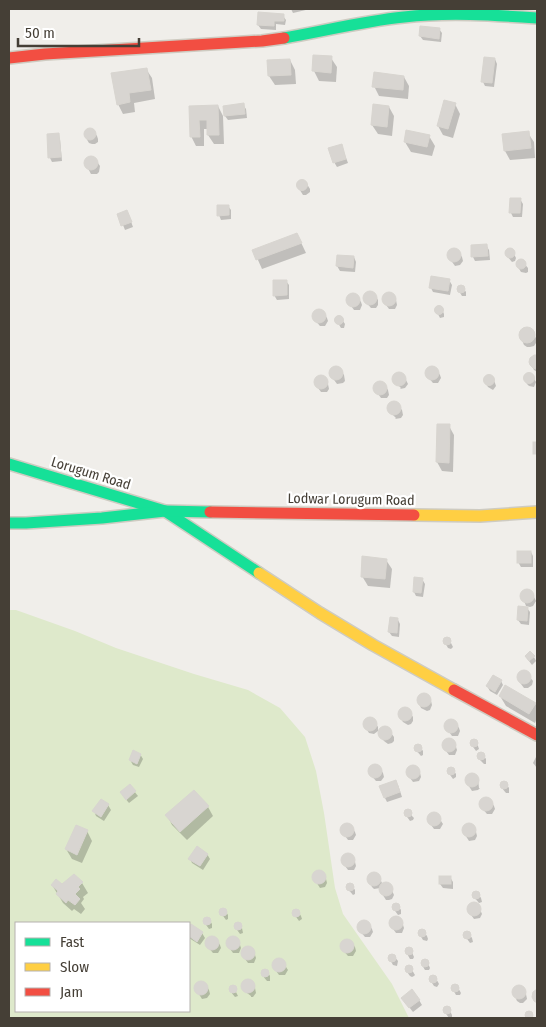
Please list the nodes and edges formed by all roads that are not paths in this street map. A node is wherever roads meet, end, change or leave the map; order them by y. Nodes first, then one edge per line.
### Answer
1 (537, 18) edge
2 (9, 58) edge
3 (9, 464) edge
4 (165, 511) junction
5 (537, 512) edge
6 (9, 523) edge
7 (537, 735) edge

1 - 2 street
3 - 4 street, Lorugum Road
4 - 5 street, Lodwar Lorugum Road
4 - 6 street
4 - 7 street

